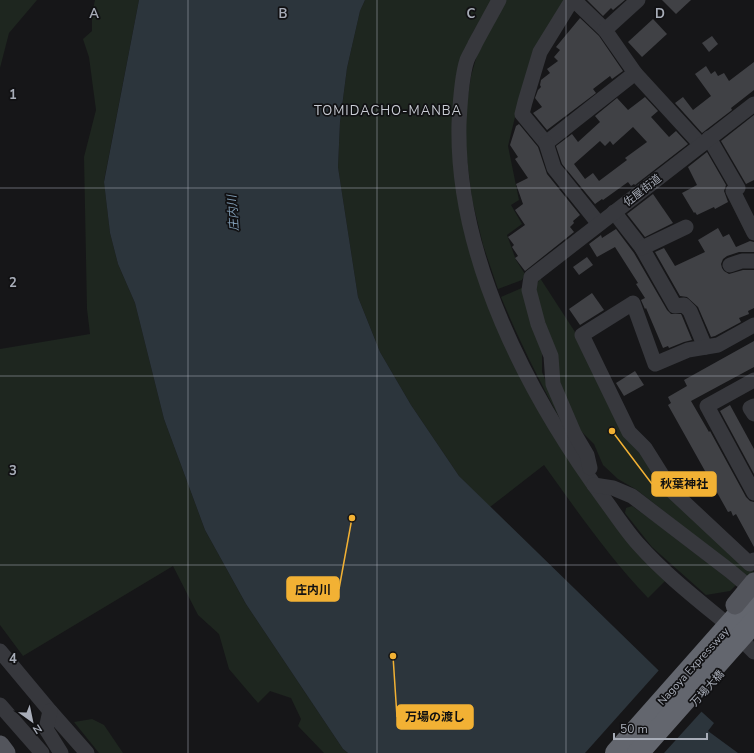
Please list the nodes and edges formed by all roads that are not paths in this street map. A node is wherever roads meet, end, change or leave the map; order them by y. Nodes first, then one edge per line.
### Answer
1 (499, 0) edge
2 (573, 0) edge
3 (638, 0) edge
4 (605, 30) junction
5 (635, 73) junction
6 (754, 104) edge
7 (705, 142) junction
8 (546, 143) junction
9 (614, 212) junction
10 (599, 224) junction
11 (686, 227) dead end
12 (754, 233) edge
13 (642, 248) junction
14 (754, 260) edge
15 (730, 265) dead end
16 (754, 326) edge
17 (705, 348) junction
18 (754, 380) edge
19 (754, 406) edge
20 (754, 414) edge
21 (594, 485) junction
22 (754, 494) edge
23 (754, 560) edge
24 (754, 582) edge
25 (754, 591) edge
26 (744, 601) edge
27 (721, 620) junction
28 (754, 622) edge
29 (751, 644) edge
30 (0, 651) edge
31 (0, 705) edge
32 (50, 711) junction
33 (0, 745) edge
34 (6, 753) edge
35 (42, 753) edge
36 (61, 753) edge
37 (87, 753) edge
38 (603, 753) edge
39 (616, 753) edge
40 (638, 753) edge
41 (649, 753) edge

1 - 21 street
2 - 4 street
2 - 8 street
3 - 4 street
4 - 5 street
5 - 7 street
5 - 8 street
6 - 7 street, 佐屋街道
7 - 9 street, 佐屋街道
7 - 12 street
8 - 10 street
9 - 10 street, 佐屋街道
9 - 13 street
10 - 21 street, 佐屋街道
11 - 13 street
13 - 17 street
14 - 15 street
16 - 17 street
17 - 23 street
18 - 22 street
19 - 20 street
21 - 25 street
21 - 27 street
24 - 26 main road, bridge
26 - 27 main road
26 - 39 highway, Nagoya Expressway
27 - 38 main road
28 - 40 highway, Nagoya Expressway
29 - 41 main road, 万場大橋
30 - 32 street
31 - 35 street
32 - 36 street
32 - 37 street
33 - 34 main road

